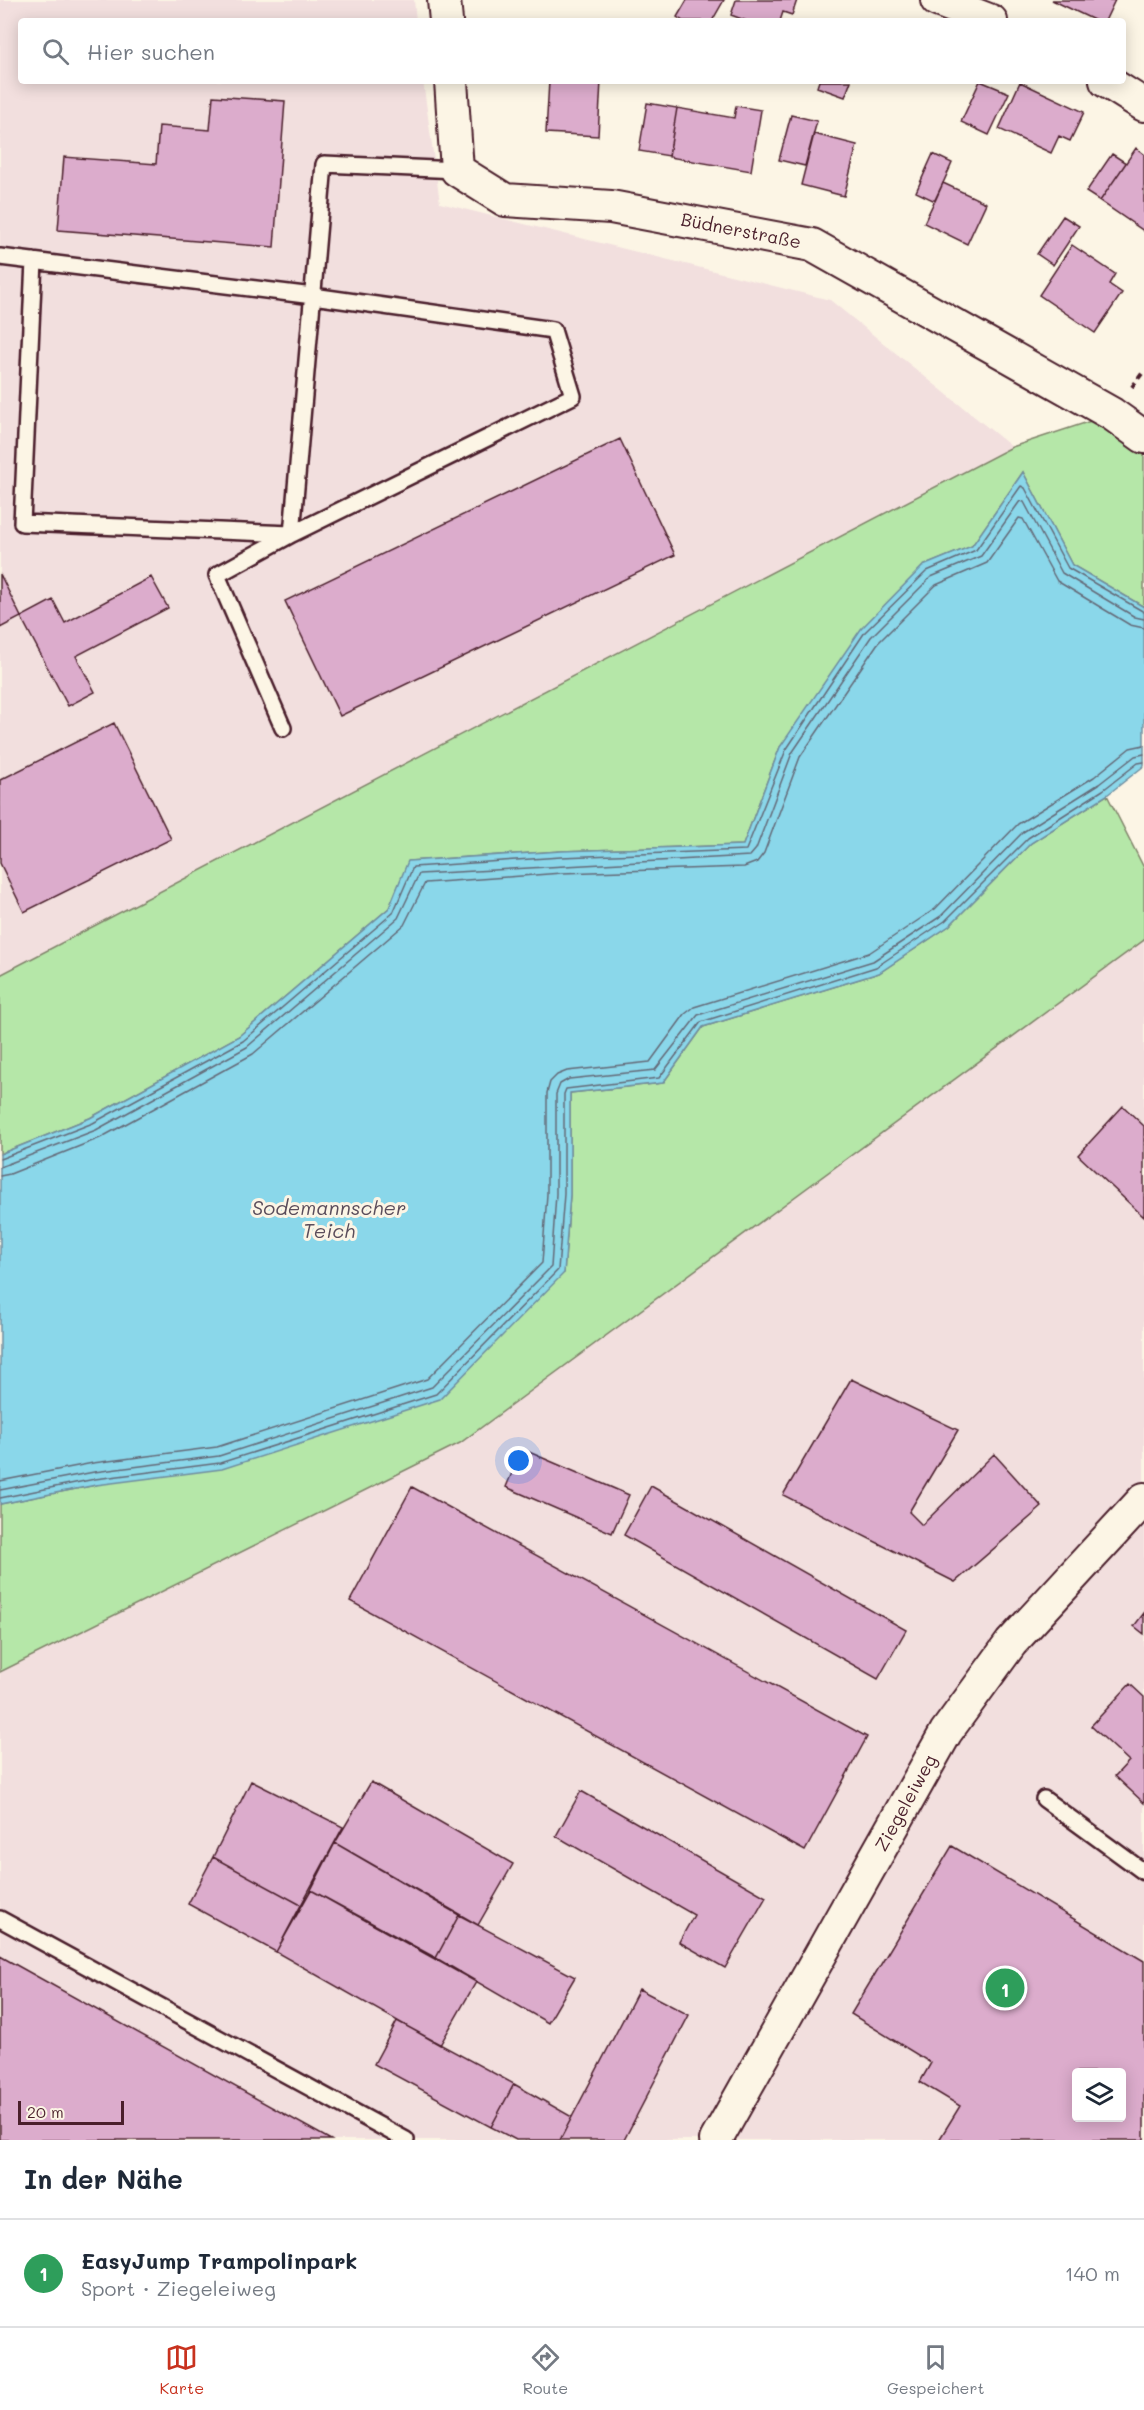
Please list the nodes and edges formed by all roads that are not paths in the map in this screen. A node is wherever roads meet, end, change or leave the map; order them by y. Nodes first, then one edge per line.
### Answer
1 (444, 0) edge
2 (937, 0) edge
3 (446, 18) edge
4 (983, 18) edge
5 (450, 84) edge
6 (1111, 84) edge
7 (1144, 105) edge
8 (457, 170) junction
9 (0, 257) edge
10 (34, 261) junction
11 (313, 296) junction
12 (1144, 437) edge
13 (292, 534) junction
14 (283, 728) dead end
15 (1144, 1499) edge
16 (1044, 1799) dead end
17 (1144, 1872) edge
18 (0, 1919) edge
19 (406, 2140) edge
20 (716, 2140) edge

1 - 3 street
2 - 4 street
5 - 8 street
6 - 7 street
8 - 11 lane
8 - 12 street, Büdnerstraße
9 - 10 lane
10 - 11 lane
10 - 13 lane
11 - 13 lane
11 - 13 lane
13 - 14 lane
15 - 20 street, Ziegeleiweg
16 - 17 lane
18 - 19 lane

